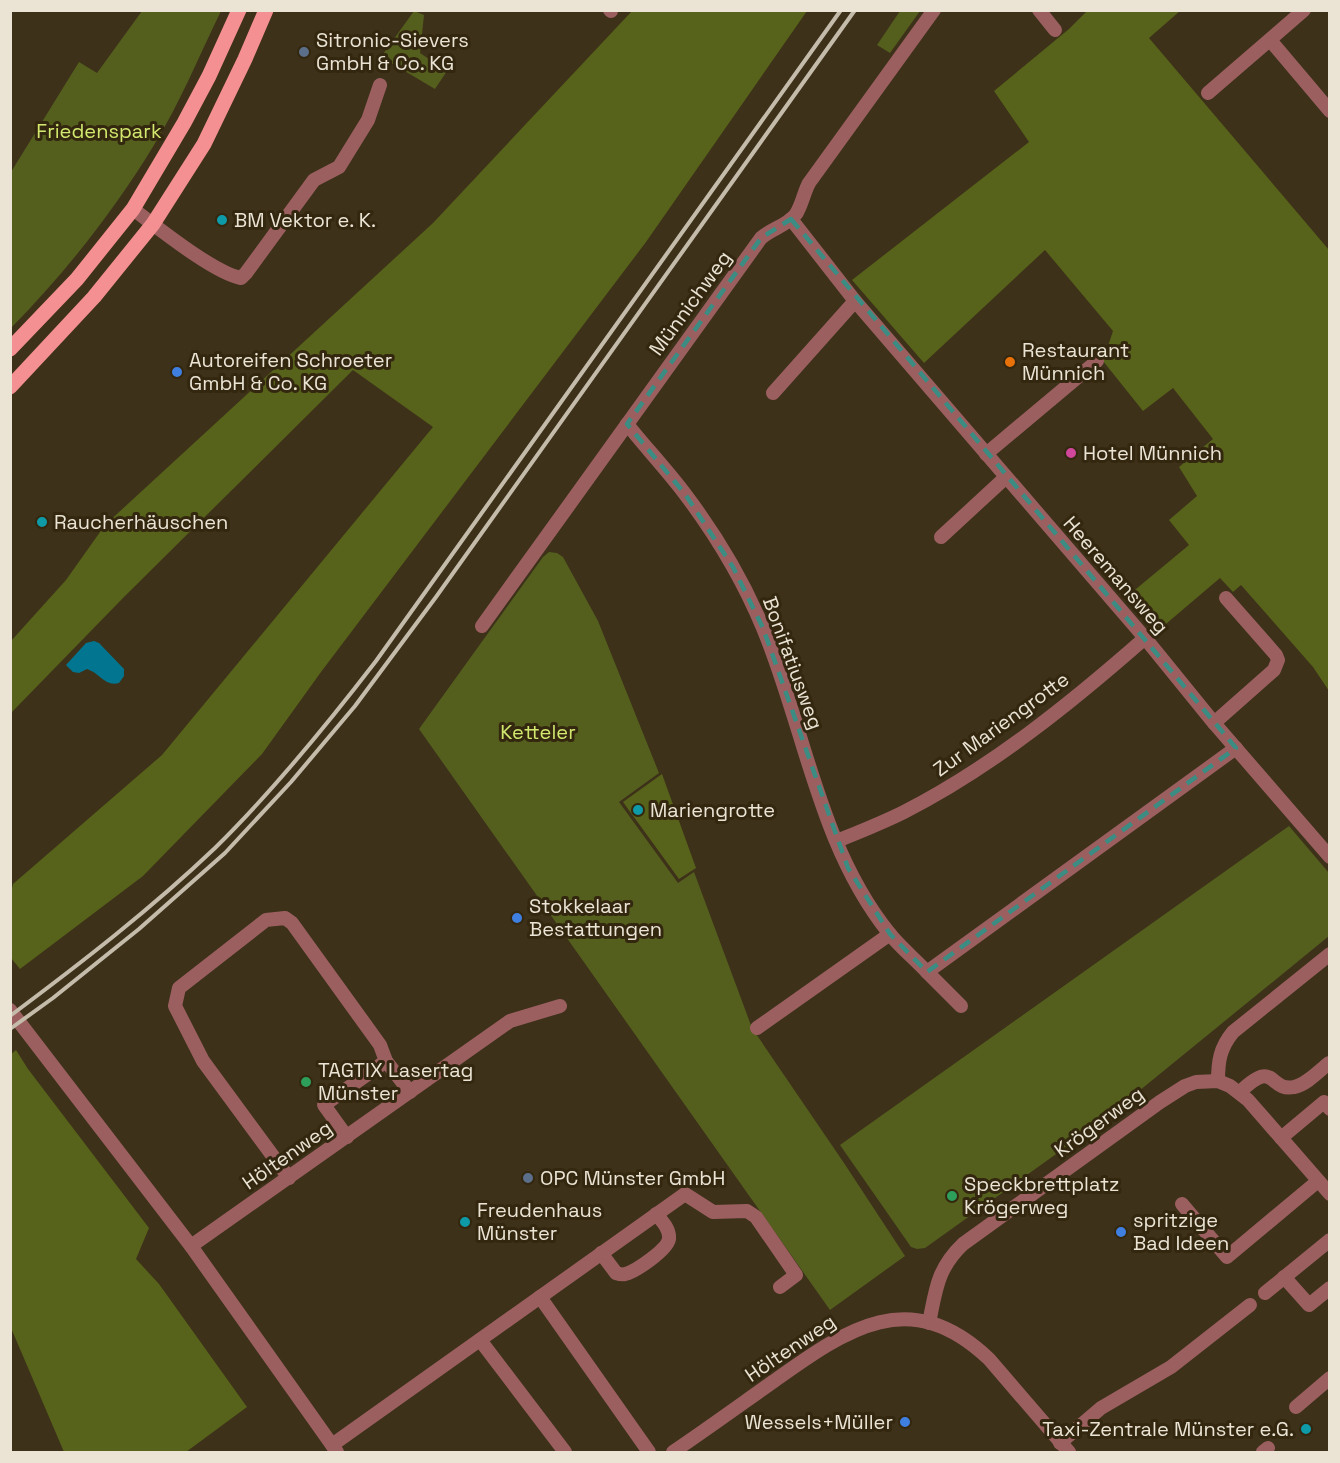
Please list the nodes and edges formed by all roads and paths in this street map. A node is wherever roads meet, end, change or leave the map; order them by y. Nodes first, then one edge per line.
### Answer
1 (239, 10) edge
2 (266, 10) edge
3 (934, 10) edge
4 (1039, 10) edge
5 (1304, 10) edge
6 (1055, 30) dead end
7 (1270, 40) junction
8 (380, 85) dead end
9 (1208, 93) dead end
10 (1329, 111) edge
11 (133, 209) junction
12 (791, 219) junction
13 (153, 224) junction
14 (855, 301) junction
15 (10, 349) edge
16 (1097, 361) dead end
17 (10, 387) edge
18 (773, 393) dead end
19 (627, 424) junction
20 (986, 454) junction
21 (1005, 478) junction
22 (941, 537) dead end
23 (1226, 598) dead end
24 (482, 626) dead end
25 (1145, 638) junction
26 (1214, 723) junction
27 (1236, 748) junction
28 (837, 841) junction
29 (1329, 857) edge
30 (890, 934) junction
31 (1329, 954) edge
32 (927, 972) junction
33 (560, 1006) dead end
34 (961, 1006) dead end
35 (10, 1010) edge
36 (757, 1028) dead end
37 (386, 1061) junction
38 (1329, 1063) edge
39 (1218, 1081) junction
40 (410, 1092) junction
41 (1240, 1092) junction
42 (1329, 1109) edge
43 (347, 1137) junction
44 (1281, 1138) junction
45 (289, 1178) junction
46 (1318, 1181) junction
47 (1329, 1194) edge
48 (1182, 1204) dead end
49 (656, 1214) junction
50 (1329, 1240) edge
51 (191, 1246) junction
52 (601, 1253) junction
53 (1284, 1277) junction
54 (780, 1287) dead end
55 (1329, 1288) edge
56 (1265, 1293) dead end
57 (540, 1297) junction
58 (1250, 1305) dead end
59 (929, 1323) junction
60 (480, 1340) junction
61 (1329, 1378) edge
62 (1296, 1407) dead end
63 (1065, 1448) edge
64 (334, 1449) edge
65 (566, 1452) edge
66 (649, 1452) edge
67 (673, 1452) edge

1 - 11 main road
2 - 13 main road
3 - 12 street
4 - 6 street
5 - 7 street
7 - 9 street
7 - 10 street
8 - 13 street
11 - 13 street
11 - 15 main road
12 - 14 street, Heeremansweg
12 - 19 street, Münnichweg
13 - 17 main road
14 - 18 street
14 - 20 street, Heeremansweg
16 - 20 street
19 - 24 street, Münnichweg
19 - 28 street, Bonifatiusweg
20 - 21 street, Heeremansweg
21 - 22 street
21 - 25 street, Heeremansweg
23 - 26 street
25 - 26 street, Heeremansweg
25 - 28 street, Zur Mariengrotte
26 - 27 street, Heeremansweg
27 - 29 street, Heeremansweg
27 - 32 street
28 - 30 street, Bonifatiusweg
30 - 32 street, Bonifatiusweg
30 - 36 street
31 - 39 street
32 - 34 street, Bonifatiusweg
33 - 40 street, Höltenweg
35 - 51 street
37 - 40 street
37 - 43 street
37 - 45 street
38 - 41 street
39 - 41 street
39 - 59 street, Krögerweg
40 - 43 street, Höltenweg
41 - 44 street
42 - 44 street
43 - 45 street, Höltenweg
44 - 46 street
45 - 51 street, Höltenweg
46 - 47 street
46 - 48 street
49 - 52 street
49 - 52 street
49 - 54 street
50 - 53 street
51 - 64 street
52 - 57 street
53 - 55 street
53 - 56 street
57 - 60 street
57 - 66 street
58 - 63 street
59 - 63 street, Höltenweg
59 - 67 street, Höltenweg
60 - 64 street
60 - 65 street
61 - 62 street

